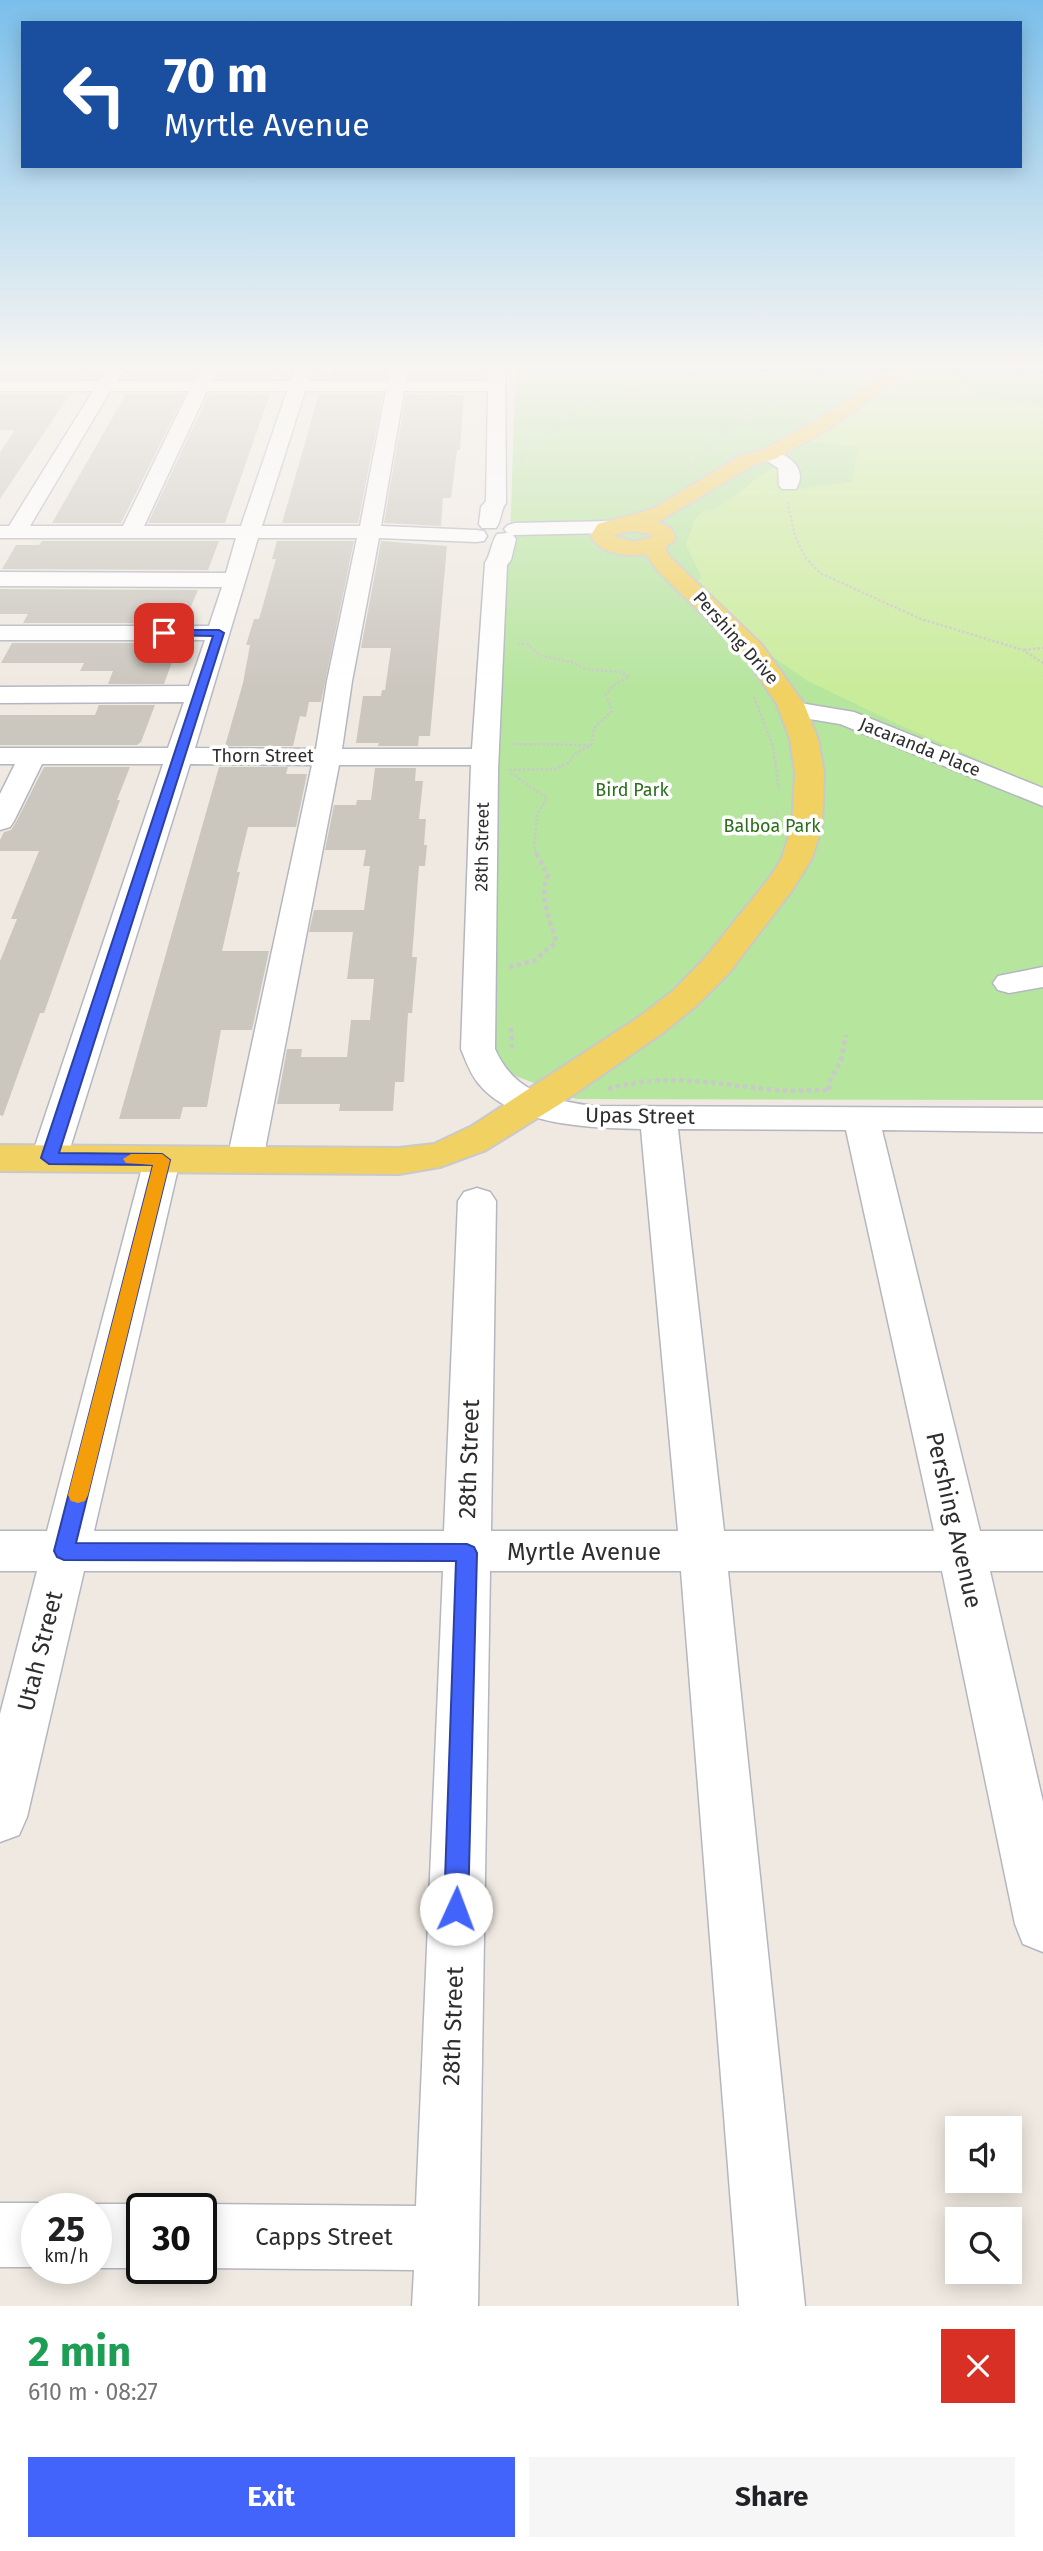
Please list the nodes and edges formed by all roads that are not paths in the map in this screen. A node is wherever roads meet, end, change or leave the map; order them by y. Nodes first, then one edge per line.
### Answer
1 (46, 475) edge
2 (158, 475) edge
3 (268, 475) edge
4 (380, 475) edge
5 (496, 475) edge
6 (724, 475) edge
7 (744, 475) edge
8 (788, 475) edge
9 (787, 493) road end
10 (8, 532) edge
11 (130, 532) junction
12 (248, 532) junction
13 (370, 532) junction
14 (496, 532) junction
15 (617, 534) junction
16 (656, 538) junction
17 (0, 579) edge
18 (234, 580) junction
19 (709, 623) junction
20 (0, 633) edge
21 (219, 633) junction
22 (490, 643) joint
23 (198, 694) junction
24 (0, 695) edge
25 (794, 710) junction
26 (485, 751) junction
27 (0, 756) edge
28 (33, 756) junction
29 (329, 756) junction
30 (179, 757) junction
31 (1043, 797) edge
32 (0, 821) edge
33 (769, 898) junction
34 (1043, 976) edge
35 (1009, 983) dead end
36 (843, 1100) junction
37 (535, 1103) junction
38 (660, 1118) junction
39 (1043, 1120) edge
40 (0, 1158) edge
41 (49, 1158) junction
42 (162, 1160) junction
43 (245, 1160) junction
44 (477, 1201) dead end
45 (0, 1551) edge
46 (64, 1551) junction
47 (703, 1551) junction
48 (1043, 1551) edge
49 (962, 1552) junction
50 (467, 1553) junction
51 (0, 1817) edge
52 (1043, 1924) edge
53 (0, 2235) edge
54 (21, 2235) edge
55 (217, 2236) edge
56 (447, 2238) junction
57 (445, 2306) edge
58 (772, 2306) edge

1 - 10 street
2 - 11 street
3 - 12 street
4 - 13 street
5 - 14 street, 28th Street
6 - 15 main road
7 - 16 main road
8 - 9 street
10 - 11 street
11 - 12 street
12 - 13 street
12 - 18 street
13 - 14 street
13 - 29 street
14 - 15 street
14 - 22 street, 28th Street
15 - 16 main road
15 - 19 main road, Pershing Drive
16 - 25 main road, Pershing Drive
17 - 18 street
18 - 21 street
19 - 25 main road
19 - 33 main road, Pershing Drive
20 - 21 street
21 - 23 street
22 - 26 street, 28th Street
23 - 24 street
23 - 30 street
25 - 31 street, Jacaranda Place
25 - 33 main road, Pershing Drive
26 - 29 street, Thorn Street
26 - 37 street, 28th Street
27 - 28 street, Thorn Street
28 - 30 street, Thorn Street
28 - 32 street
29 - 30 street, Thorn Street
29 - 43 street
30 - 41 street
33 - 37 main road, Pershing Drive
34 - 35 street
36 - 38 street, Upas Street
36 - 39 street, Upas Street
36 - 49 street, Pershing Avenue
37 - 38 street, Upas Street
37 - 43 main road
38 - 47 street
40 - 41 main road
41 - 42 main road
42 - 43 main road
42 - 46 street, Utah Street
44 - 50 street, 28th Street
45 - 46 street, Myrtle Avenue
46 - 50 street, Myrtle Avenue
46 - 51 street, Utah Street
47 - 49 street, Myrtle Avenue
47 - 50 street, Myrtle Avenue
47 - 58 street
48 - 49 street, Myrtle Avenue
49 - 52 street, Pershing Avenue
50 - 56 street, 28th Street
53 - 54 street
55 - 56 street, Capps Street
56 - 57 street, 28th Street

